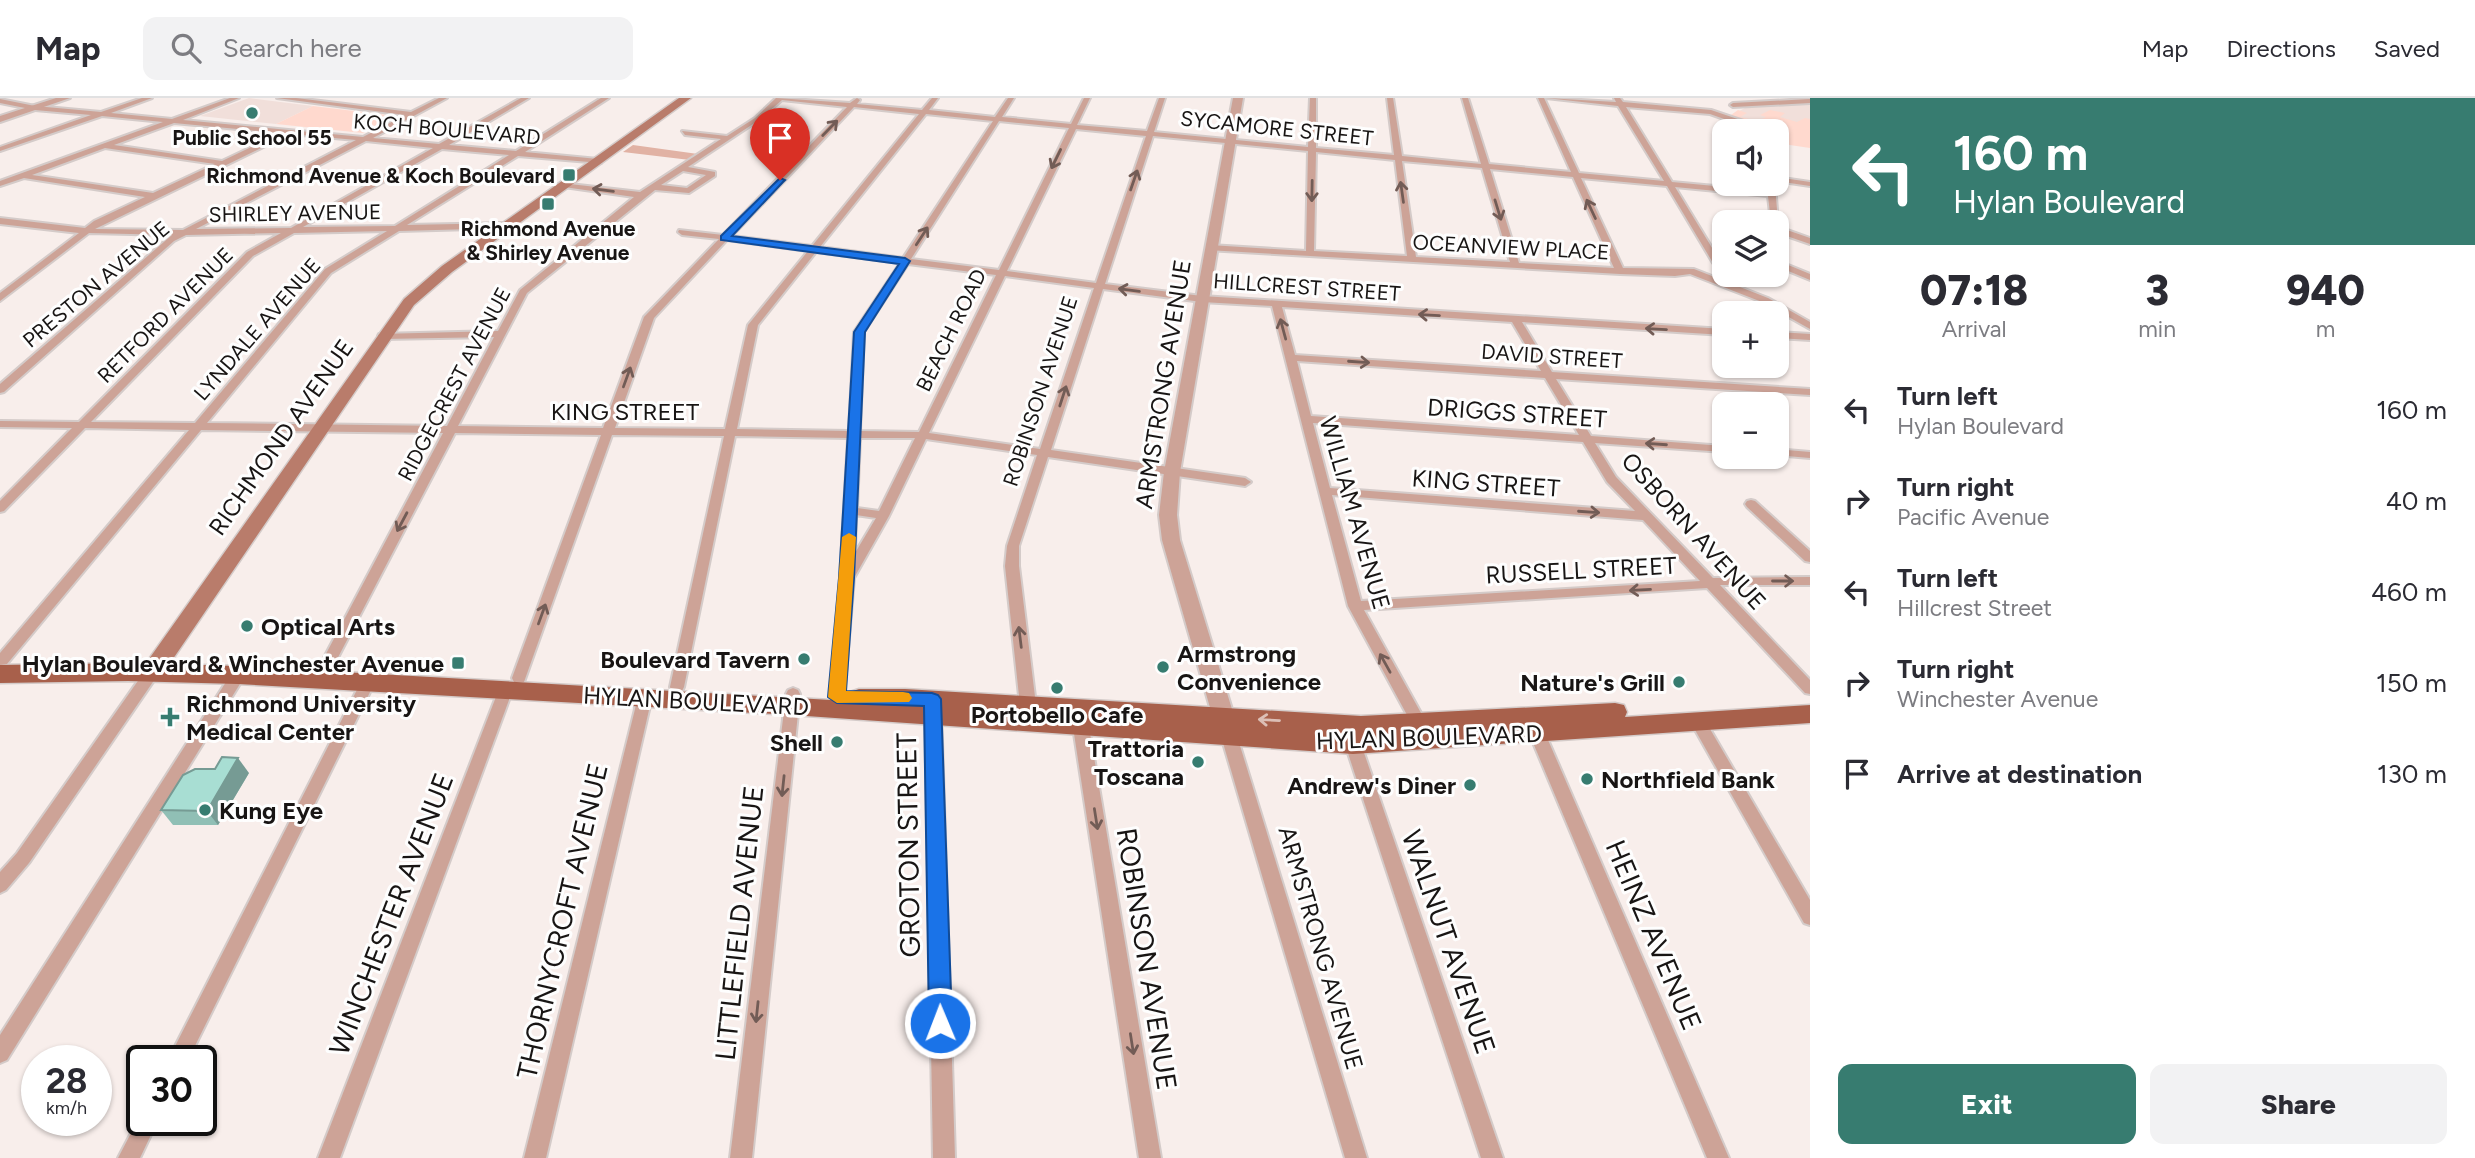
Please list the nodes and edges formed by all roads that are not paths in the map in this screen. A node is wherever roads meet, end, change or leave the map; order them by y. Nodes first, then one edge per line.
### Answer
1 (65, 98) edge
2 (149, 98) edge
3 (236, 98) edge
4 (280, 98) edge
5 (444, 98) edge
6 (526, 98) edge
7 (606, 98) edge
8 (686, 98) edge
9 (780, 98) edge
10 (935, 98) edge
11 (1011, 98) edge
12 (1087, 98) edge
13 (1162, 98) edge
14 (1238, 98) edge
15 (1313, 98) edge
16 (1390, 98) edge
17 (1465, 98) edge
18 (1541, 98) edge
19 (1549, 98) edge
20 (1692, 98) edge
21 (1741, 98) edge
22 (1787, 98) edge
23 (0, 101) edge
24 (1618, 101) edge
25 (1810, 101) edge
26 (856, 102) edge
27 (1797, 102) junction
28 (1733, 105) junction
29 (35, 108) junction
30 (1702, 111) junction
31 (924, 112) junction
32 (104, 114) junction
33 (411, 115) junction
34 (1721, 115) junction
35 (0, 119) edge
36 (177, 119) junction
37 (997, 119) junction
38 (1732, 119) edge
39 (1073, 126) junction
40 (291, 131) junction
41 (1150, 134) junction
42 (365, 138) junction
43 (727, 138) junction
44 (676, 139) dead end
45 (1230, 141) junction
46 (104, 146) junction
47 (442, 146) junction
48 (0, 149) edge
49 (1312, 149) junction
50 (517, 153) junction
51 (1398, 158) junction
52 (598, 161) junction
53 (222, 163) junction
54 (1485, 166) junction
55 (680, 168) junction
56 (24, 175) junction
57 (1575, 175) junction
58 (1789, 181) edge
59 (0, 184) edge
60 (1669, 184) junction
61 (1810, 184) edge
62 (565, 185) junction
63 (653, 187) junction
64 (1712, 188) edge
65 (641, 195) junction
66 (154, 196) junction
67 (0, 221) edge
68 (13, 223) junction
69 (507, 226) junction
70 (396, 228) junction
71 (0, 230) edge
72 (87, 231) junction
73 (291, 231) junction
74 (682, 232) dead end
75 (182, 233) junction
76 (1789, 233) edge
77 (1793, 235) junction
78 (1789, 236) edge
79 (725, 238) junction
80 (1810, 241) edge
81 (1210, 248) junction
82 (1712, 248) edge
83 (813, 250) junction
84 (1310, 254) junction
85 (1412, 259) junction
86 (905, 261) junction
87 (1712, 263) edge
88 (1515, 265) junction
89 (1789, 268) edge
90 (1620, 271) junction
91 (1691, 271) junction
92 (1000, 274) junction
93 (1810, 277) edge
94 (1099, 286) junction
95 (0, 298) edge
96 (1202, 299) junction
97 (1277, 306) junction
98 (1805, 316) edge
99 (1516, 320) junction
100 (1810, 326) edge
101 (1712, 331) edge
102 (501, 334) junction
103 (383, 336) junction
104 (1789, 336) edge
105 (1810, 337) edge
106 (1291, 358) junction
107 (1549, 375) junction
108 (0, 390) edge
109 (1810, 392) edge
110 (1306, 419) junction
111 (0, 424) edge
112 (82, 425) junction
113 (199, 426) junction
114 (320, 428) junction
115 (449, 430) junction
116 (607, 433) junction
117 (730, 433) junction
118 (853, 433) junction
119 (922, 435) junction
120 (1587, 439) junction
121 (1712, 448) edge
122 (1044, 453) junction
123 (1789, 454) edge
124 (1810, 455) edge
125 (1172, 472) junction
126 (1245, 482) dead end
127 (1325, 491) junction
128 (1751, 504) dead end
129 (0, 508) edge
130 (850, 512) junction
131 (883, 516) junction
132 (1644, 516) junction
133 (1810, 558) edge
134 (847, 578) junction
135 (1810, 581) edge
136 (1708, 584) junction
137 (1355, 606) junction
138 (1, 665) edge
139 (156, 665) junction
140 (326, 667) junction
141 (238, 675) junction
142 (368, 682) junction
143 (512, 684) junction
144 (677, 687) junction
145 (1810, 689) edge
146 (645, 697) junction
147 (837, 697) junction
148 (792, 700) junction
149 (1810, 701) edge
150 (1028, 705) junction
151 (933, 709) junction
152 (1810, 715) edge
153 (1698, 721) junction
154 (1418, 722) junction
155 (1081, 727) junction
156 (1226, 727) junction
157 (1537, 733) junction
158 (1353, 744) junction
159 (2, 881) edge
160 (1810, 917) edge
161 (186, 1045) edge
162 (0, 1053) edge
163 (140, 1136) edge
164 (129, 1158) edge
165 (329, 1158) edge
166 (535, 1158) edge
167 (741, 1158) edge
168 (944, 1158) edge
169 (1150, 1158) edge
170 (1356, 1158) edge
171 (1492, 1158) edge
172 (1718, 1158) edge

1 - 29 street
2 - 32 street
3 - 36 street
4 - 33 street
5 - 33 street, PRESTON AVENUE
6 - 47 street, RETFORD AVENUE
7 - 50 street, LYNDALE AVENUE
8 - 52 main road, RICHMOND AVENUE
9 - 26 street, SYCAMORE STREET
9 - 43 street, RIDGECREST AVENUE
10 - 31 street
11 - 37 street
12 - 39 street, BEACH ROAD
13 - 41 street, ROBINSON AVENUE
14 - 45 street, ARMSTRONG AVENUE
15 - 49 street
16 - 51 street
17 - 54 street
18 - 57 street
19 - 24 street
20 - 30 street
21 - 28 street
22 - 27 street
23 - 29 street, KOCH BOULEVARD
24 - 30 street
24 - 60 street
25 - 27 street
26 - 31 street, SYCAMORE STREET
79 -> 26 street, WINCHESTER AVENUE
27 - 28 street
28 - 34 street
29 - 32 street, KOCH BOULEVARD
29 - 35 street
30 - 34 street
31 - 37 street, SYCAMORE STREET
31 - 83 street
32 - 36 street, KOCH BOULEVARD
32 - 48 street
33 - 42 street, PRESTON AVENUE
34 - 38 street
36 - 40 street, KOCH BOULEVARD
36 - 46 street
37 - 39 street, SYCAMORE STREET
86 -> 37 street
39 - 41 street, SYCAMORE STREET
39 -> 92 street, BEACH ROAD
40 - 42 street, KOCH BOULEVARD
40 - 53 street
41 - 45 street, SYCAMORE STREET
94 -> 41 street, ROBINSON AVENUE
42 - 47 street, KOCH BOULEVARD
42 - 75 street, PRESTON AVENUE
43 - 44 street
43 - 55 street, RIDGECREST AVENUE
45 - 49 street, SYCAMORE STREET
45 - 81 street, ARMSTRONG AVENUE
46 - 53 street
46 - 56 street
47 - 50 street, KOCH BOULEVARD
47 - 73 street, RETFORD AVENUE
49 - 51 street, SYCAMORE STREET
49 -> 84 street
50 - 52 street, KOCH BOULEVARD
50 - 70 street, LYNDALE AVENUE
51 - 54 street, SYCAMORE STREET
85 -> 51 street
52 - 62 main road, RICHMOND AVENUE
53 - 66 street
54 - 57 street, SYCAMORE STREET
54 -> 88 street
55 - 63 street, RIDGECREST AVENUE
55 - 63 street
56 - 59 street
56 - 66 street
57 - 60 street, SYCAMORE STREET
90 -> 57 street
58 - 61 street
60 - 64 street, SYCAMORE STREET
60 - 82 street
65 -> 62 street
62 - 69 main road, RICHMOND AVENUE
63 - 65 street, RIDGECREST AVENUE
65 - 102 street, RIDGECREST AVENUE
66 - 72 street
67 - 68 street, SHIRLEY AVENUE
68 - 71 street
68 - 72 street, SHIRLEY AVENUE
69 - 70 street, SHIRLEY AVENUE
69 - 103 main road, RICHMOND AVENUE
70 - 73 street, SHIRLEY AVENUE
70 - 113 street, LYNDALE AVENUE
72 - 75 street, SHIRLEY AVENUE
72 - 95 street
73 - 75 street, SHIRLEY AVENUE
73 - 112 street, RETFORD AVENUE
74 - 79 street, HILLCREST STREET
75 - 108 street, PRESTON AVENUE
76 - 77 street
77 - 78 street
77 - 80 street
79 - 83 street, HILLCREST STREET
116 -> 79 street, WINCHESTER AVENUE
81 - 84 street, OCEANVIEW PLACE
81 - 96 street, ARMSTRONG AVENUE
83 - 86 street, HILLCREST STREET
83 - 117 street
84 - 85 street, OCEANVIEW PLACE
85 - 88 street, OCEANVIEW PLACE
86 - 92 street, HILLCREST STREET
86 - 118 street
87 - 91 street
88 - 90 street, OCEANVIEW PLACE
89 - 93 street
90 - 91 street, OCEANVIEW PLACE
91 - 98 street, OCEANVIEW PLACE
92 - 94 street, HILLCREST STREET
92 - 119 street, BEACH ROAD
96 -> 94 street, HILLCREST STREET
122 -> 94 street, ROBINSON AVENUE
96 - 97 street, HILLCREST STREET
96 - 125 street, ARMSTRONG AVENUE
99 -> 97 street, HILLCREST STREET
106 -> 97 street, WILLIAM AVENUE
98 - 100 street, OCEANVIEW PLACE
101 -> 99 street, HILLCREST STREET
99 - 107 street, OSBORN AVENUE
102 - 103 street
102 - 115 street, RIDGECREST AVENUE
103 - 114 main road, RICHMOND AVENUE
104 - 105 street
106 -> 107 street, DAVID STREET
106 - 110 street, WILLIAM AVENUE
107 - 109 street, DAVID STREET
107 - 120 street, OSBORN AVENUE
110 - 120 street, DRIGGS STREET
110 - 127 street, WILLIAM AVENUE
111 - 112 street, KING STREET
112 - 113 street, KING STREET
112 - 129 street, RETFORD AVENUE
113 - 114 street, KING STREET
113 - 138 street, LYNDALE AVENUE
114 - 115 street, KING STREET
114 - 139 main road, RICHMOND AVENUE
115 - 116 street, KING STREET
115 -> 140 street, RIDGECREST AVENUE
116 - 117 street, KING STREET
143 -> 116 street, WINCHESTER AVENUE
117 - 118 street, KING STREET
117 - 144 street
118 - 119 street, KING STREET
118 - 130 street
119 - 122 street, KING STREET
119 - 131 street, BEACH ROAD
121 -> 120 street, DRIGGS STREET
120 - 132 street, OSBORN AVENUE
122 - 125 street, KING STREET
150 -> 122 street, ROBINSON AVENUE
123 - 124 street
125 - 126 street, KING STREET
125 - 156 street, ARMSTRONG AVENUE
127 -> 132 street, KING STREET
127 - 137 street, WILLIAM AVENUE
128 - 133 street
130 - 131 street
130 - 134 street
131 - 134 street, BEACH ROAD
132 - 136 street, OSBORN AVENUE
134 - 147 street
136 -> 135 street, RUSSELL STREET
136 -> 137 street, RUSSELL STREET
136 - 145 street, OSBORN AVENUE
154 -> 137 street, WILLIAM AVENUE
138 - 139 main road, HYLAN BOULEVARD
139 - 140 main road, HYLAN BOULEVARD
139 - 141 main road, HYLAN BOULEVARD
139 - 159 street, RICHMOND AVENUE
140 - 143 main road, HYLAN BOULEVARD
141 - 142 main road, HYLAN BOULEVARD
141 - 162 street
142 - 143 main road, HYLAN BOULEVARD
142 - 161 street
143 - 144 main road, HYLAN BOULEVARD
143 - 146 main road, HYLAN BOULEVARD
143 - 165 street, WINCHESTER AVENUE
144 - 148 main road, HYLAN BOULEVARD
146 - 148 main road, HYLAN BOULEVARD
146 - 166 street, THORNYCROFT AVENUE
147 - 148 main road, HYLAN BOULEVARD
147 - 151 main road, HYLAN BOULEVARD
148 - 151 main road, HYLAN BOULEVARD
148 -> 167 street, LITTLEFIELD AVENUE
149 - 154 main road, HYLAN BOULEVARD
150 - 151 main road, HYLAN BOULEVARD
150 - 156 main road, HYLAN BOULEVARD
151 - 155 main road, HYLAN BOULEVARD
151 - 168 street, GROTON STREET
152 - 153 main road, HYLAN BOULEVARD
153 - 157 main road, HYLAN BOULEVARD
153 - 160 street
154 -> 156 main road, HYLAN BOULEVARD
155 - 156 main road, HYLAN BOULEVARD
155 -> 169 street, ROBINSON AVENUE
156 - 158 main road, HYLAN BOULEVARD
156 - 170 street, ARMSTRONG AVENUE
157 - 158 main road, HYLAN BOULEVARD
157 - 172 street, HEINZ AVENUE
158 - 171 street, WALNUT AVENUE
163 - 164 street

